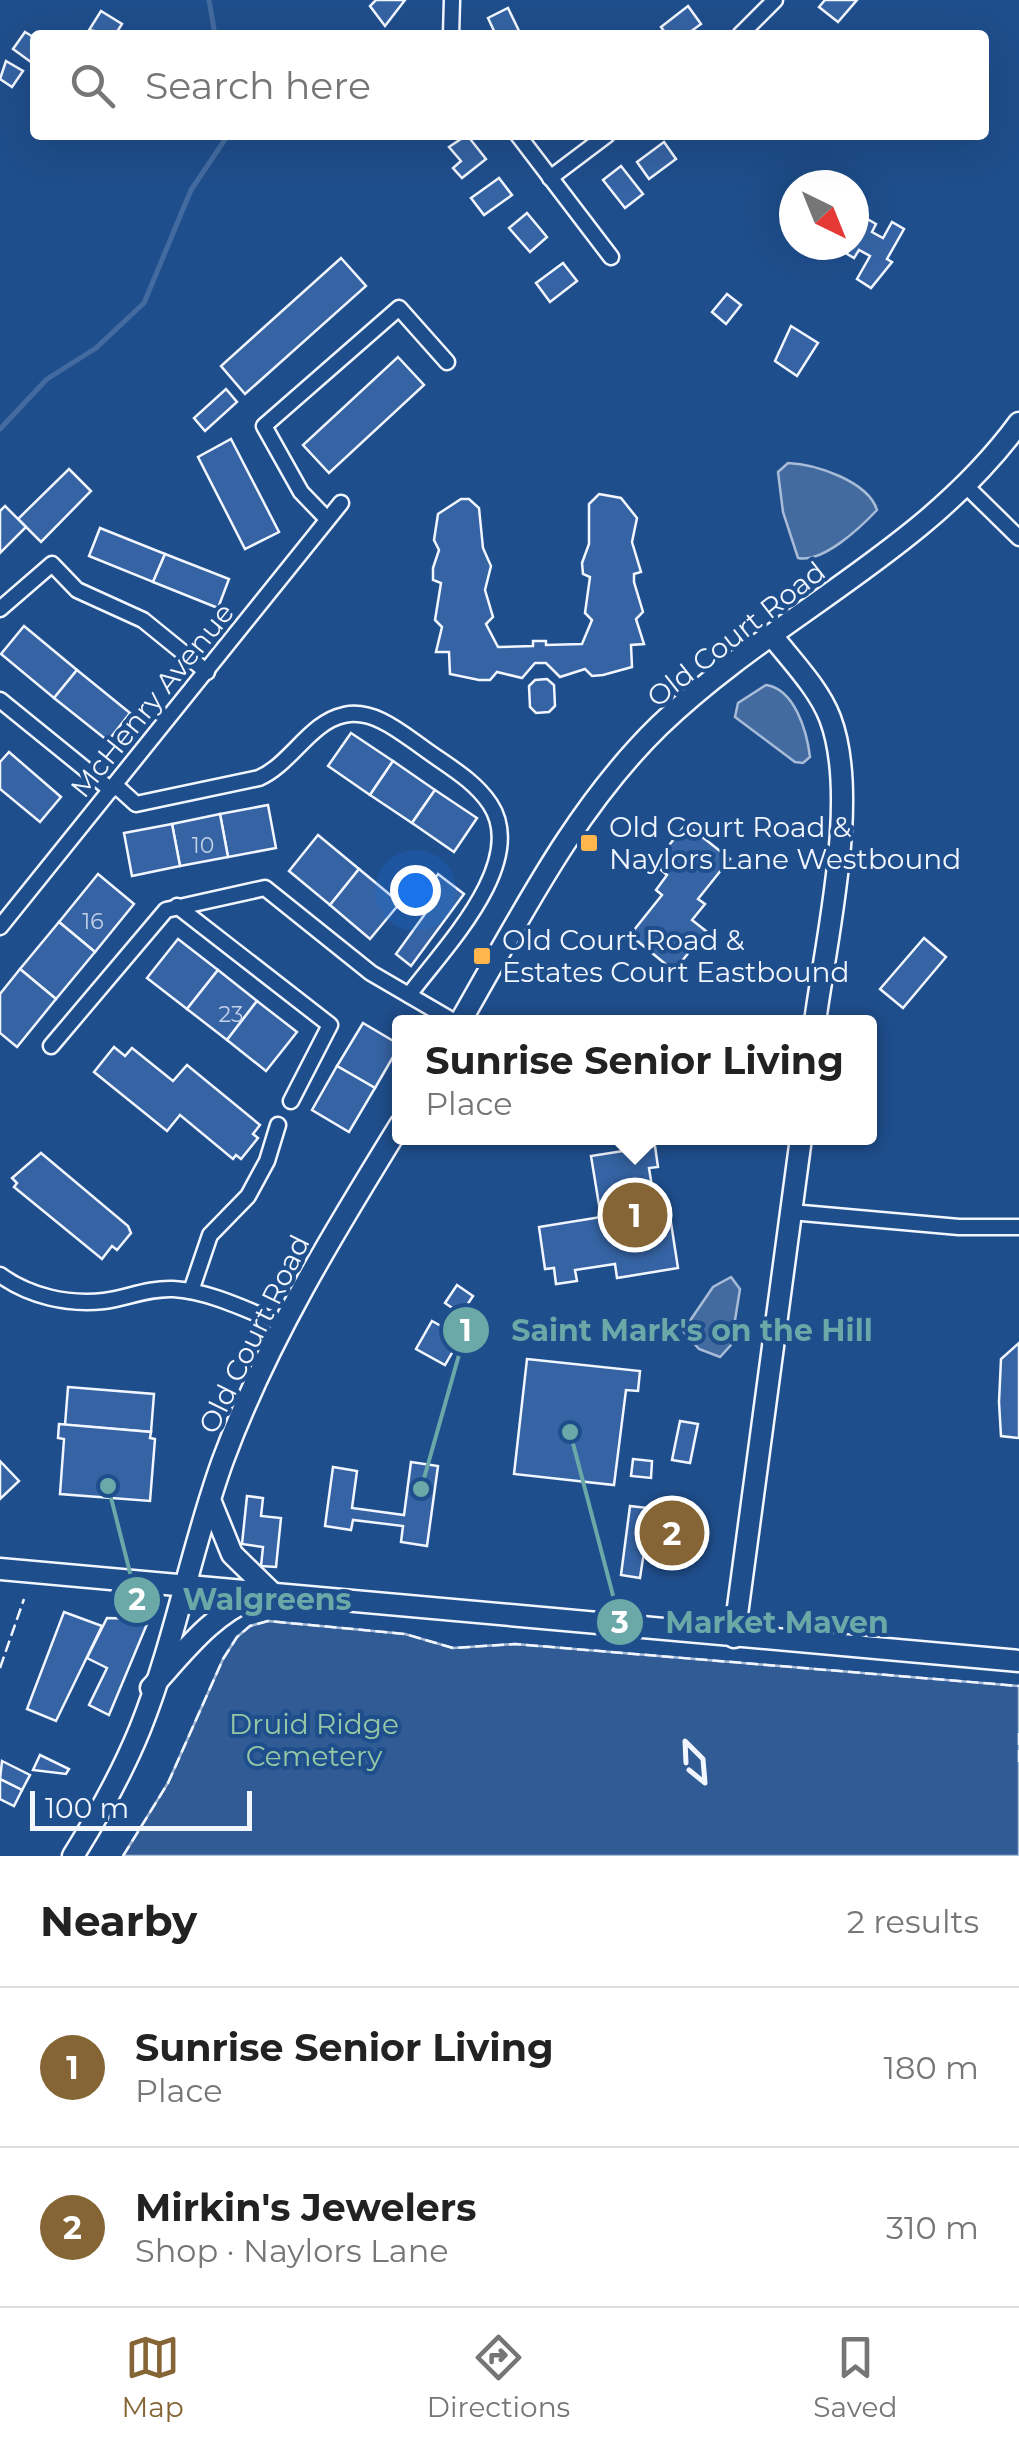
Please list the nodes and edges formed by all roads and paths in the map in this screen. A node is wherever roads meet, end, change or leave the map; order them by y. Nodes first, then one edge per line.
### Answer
1 (452, 0) edge
2 (775, 0) edge
3 (450, 30) edge
4 (745, 30) edge
5 (522, 140) edge
6 (600, 140) edge
7 (550, 178) junction
8 (612, 257) dead end
9 (448, 362) dead end
10 (1019, 423) edge
11 (966, 485) junction
12 (341, 503) dead end
13 (326, 519) junction
14 (1019, 538) edge
15 (0, 609) edge
16 (773, 636) junction
17 (207, 672) junction
18 (0, 700) edge
19 (113, 788) junction
20 (177, 906) junction
21 (0, 927) edge
22 (408, 996) junction
23 (444, 1015) edge
24 (461, 1015) edge
25 (816, 1015) edge
26 (51, 1046) dead end
27 (292, 1101) dead end
28 (278, 1125) dead end
29 (392, 1138) edge
30 (799, 1145) edge
31 (791, 1212) junction
32 (1019, 1226) edge
33 (0, 1274) edge
34 (191, 1291) junction
35 (284, 1325) junction
36 (210, 1500) junction
37 (0, 1569) edge
38 (184, 1586) junction
39 (270, 1594) junction
40 (734, 1638) junction
41 (1019, 1661) edge
42 (152, 1688) junction
43 (72, 1856) edge

1 - 3 street
2 - 4 street
5 - 7 street
6 - 7 street
7 - 8 street
9 - 13 street
10 - 11 main road, Old Court Road
11 - 14 street
11 - 16 main road, Old Court Road
12 - 13 street, McHenry Avenue
13 - 17 street, McHenry Avenue
15 - 17 street
16 - 24 main road, Old Court Road
16 - 25 main road
17 - 19 street, McHenry Avenue
18 - 19 street
19 - 21 street, McHenry Avenue
19 - 22 street
20 - 22 street
20 - 26 street
20 - 27 street
22 - 23 street
28 - 34 street
29 - 35 main road, Old Court Road
30 - 31 main road
31 - 32 street
31 - 40 main road
33 - 34 street
34 - 35 street
35 - 36 main road, Old Court Road
36 - 38 main road, Old Court Road
36 - 39 main road
37 - 38 main road
38 - 39 main road
38 - 42 main road, Old Court Road
39 - 40 main road
39 - 42 main road
40 - 41 main road
42 - 43 main road, Old Court Road

